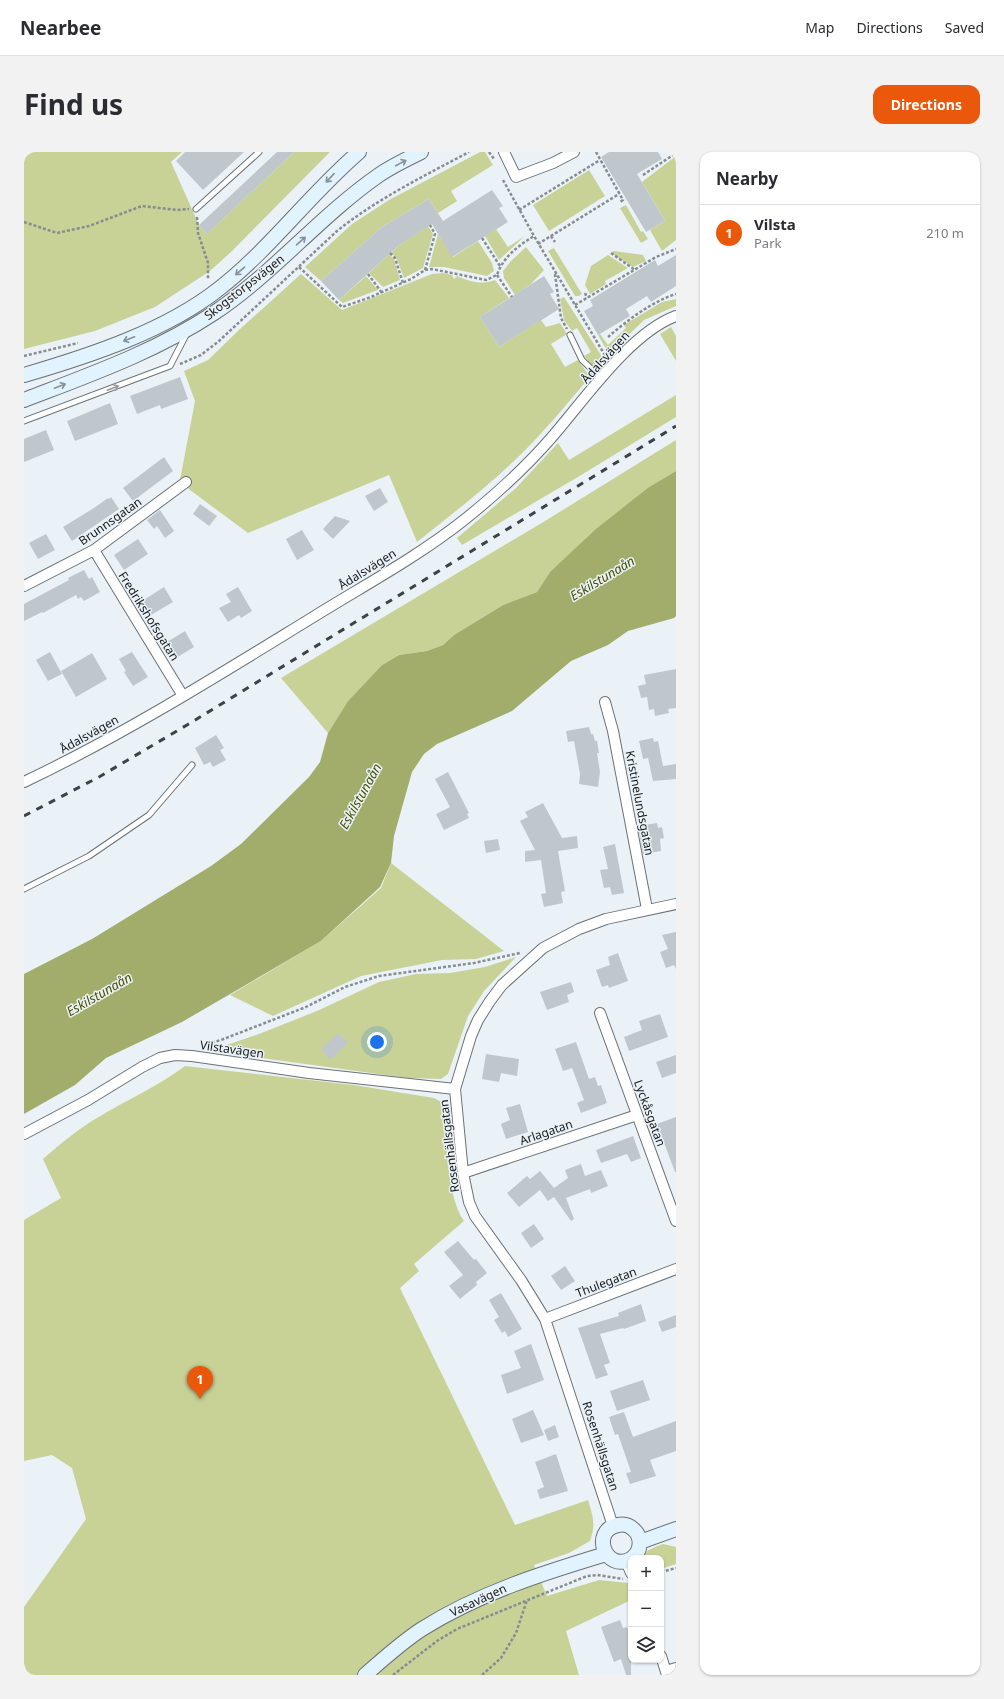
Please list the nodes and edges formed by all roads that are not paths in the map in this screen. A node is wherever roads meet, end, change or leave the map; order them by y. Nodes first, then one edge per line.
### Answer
1 (259, 152) edge
2 (359, 152) edge
3 (421, 152) edge
4 (504, 152) edge
5 (574, 152) edge
6 (196, 209) road end
7 (676, 316) edge
8 (190, 328) junction
9 (570, 335) road end
10 (24, 375) edge
11 (602, 379) junction
12 (24, 400) edge
13 (24, 421) edge
14 (186, 482) dead end
15 (94, 550) junction
16 (24, 586) edge
17 (183, 696) junction
18 (605, 702) dead end
19 (192, 765) dead end
20 (24, 782) edge
21 (24, 890) edge
22 (676, 904) edge
23 (647, 909) junction
24 (600, 1013) dead end
25 (455, 1089) junction
26 (637, 1115) junction
27 (24, 1134) edge
28 (463, 1173) junction
29 (676, 1221) edge
30 (676, 1269) edge
31 (545, 1319) junction
32 (613, 1526) junction
33 (676, 1529) edge
34 (640, 1542) junction
35 (606, 1554) junction
36 (636, 1555) edge
37 (628, 1565) edge
38 (663, 1663) edge
39 (676, 1668) edge
40 (667, 1673) edge
41 (365, 1675) edge

1 - 6 lane
2 -> 10 main road, Skogstorpsvägen
8 -> 3 main road, Skogstorpsvägen
4 - 5 street
7 - 11 street, Ådalsvägen
12 -> 8 main road, Skogstorpsvägen
13 -> 8 lane
9 - 11 lane
11 - 17 street, Ådalsvägen
14 - 15 street, Brunnsgatan
15 - 16 street, Brunnsgatan
15 - 17 street, Fredrikshofsgatan
17 - 20 street, Ådalsvägen
18 - 23 street, Kristinelundsgatan
19 - 21 lane
22 - 23 street, Rosenhällsgatan
23 - 25 street, Rosenhällsgatan
24 - 26 street, Lyckåsgatan
25 - 27 street, Vilstavägen
25 - 28 street, Rosenhällsgatan
26 - 28 street, Arlagatan
26 - 29 street, Lyckåsgatan
28 - 31 street, Rosenhällsgatan
30 - 31 street, Thulegatan
31 - 32 street, Rosenhällsgatan
32 - 34 main road
32 - 35 main road
33 - 34 main road
34 - 36 main road
35 - 37 main road
35 - 41 main road, Vasavägen
38 - 40 street
39 - 40 street

